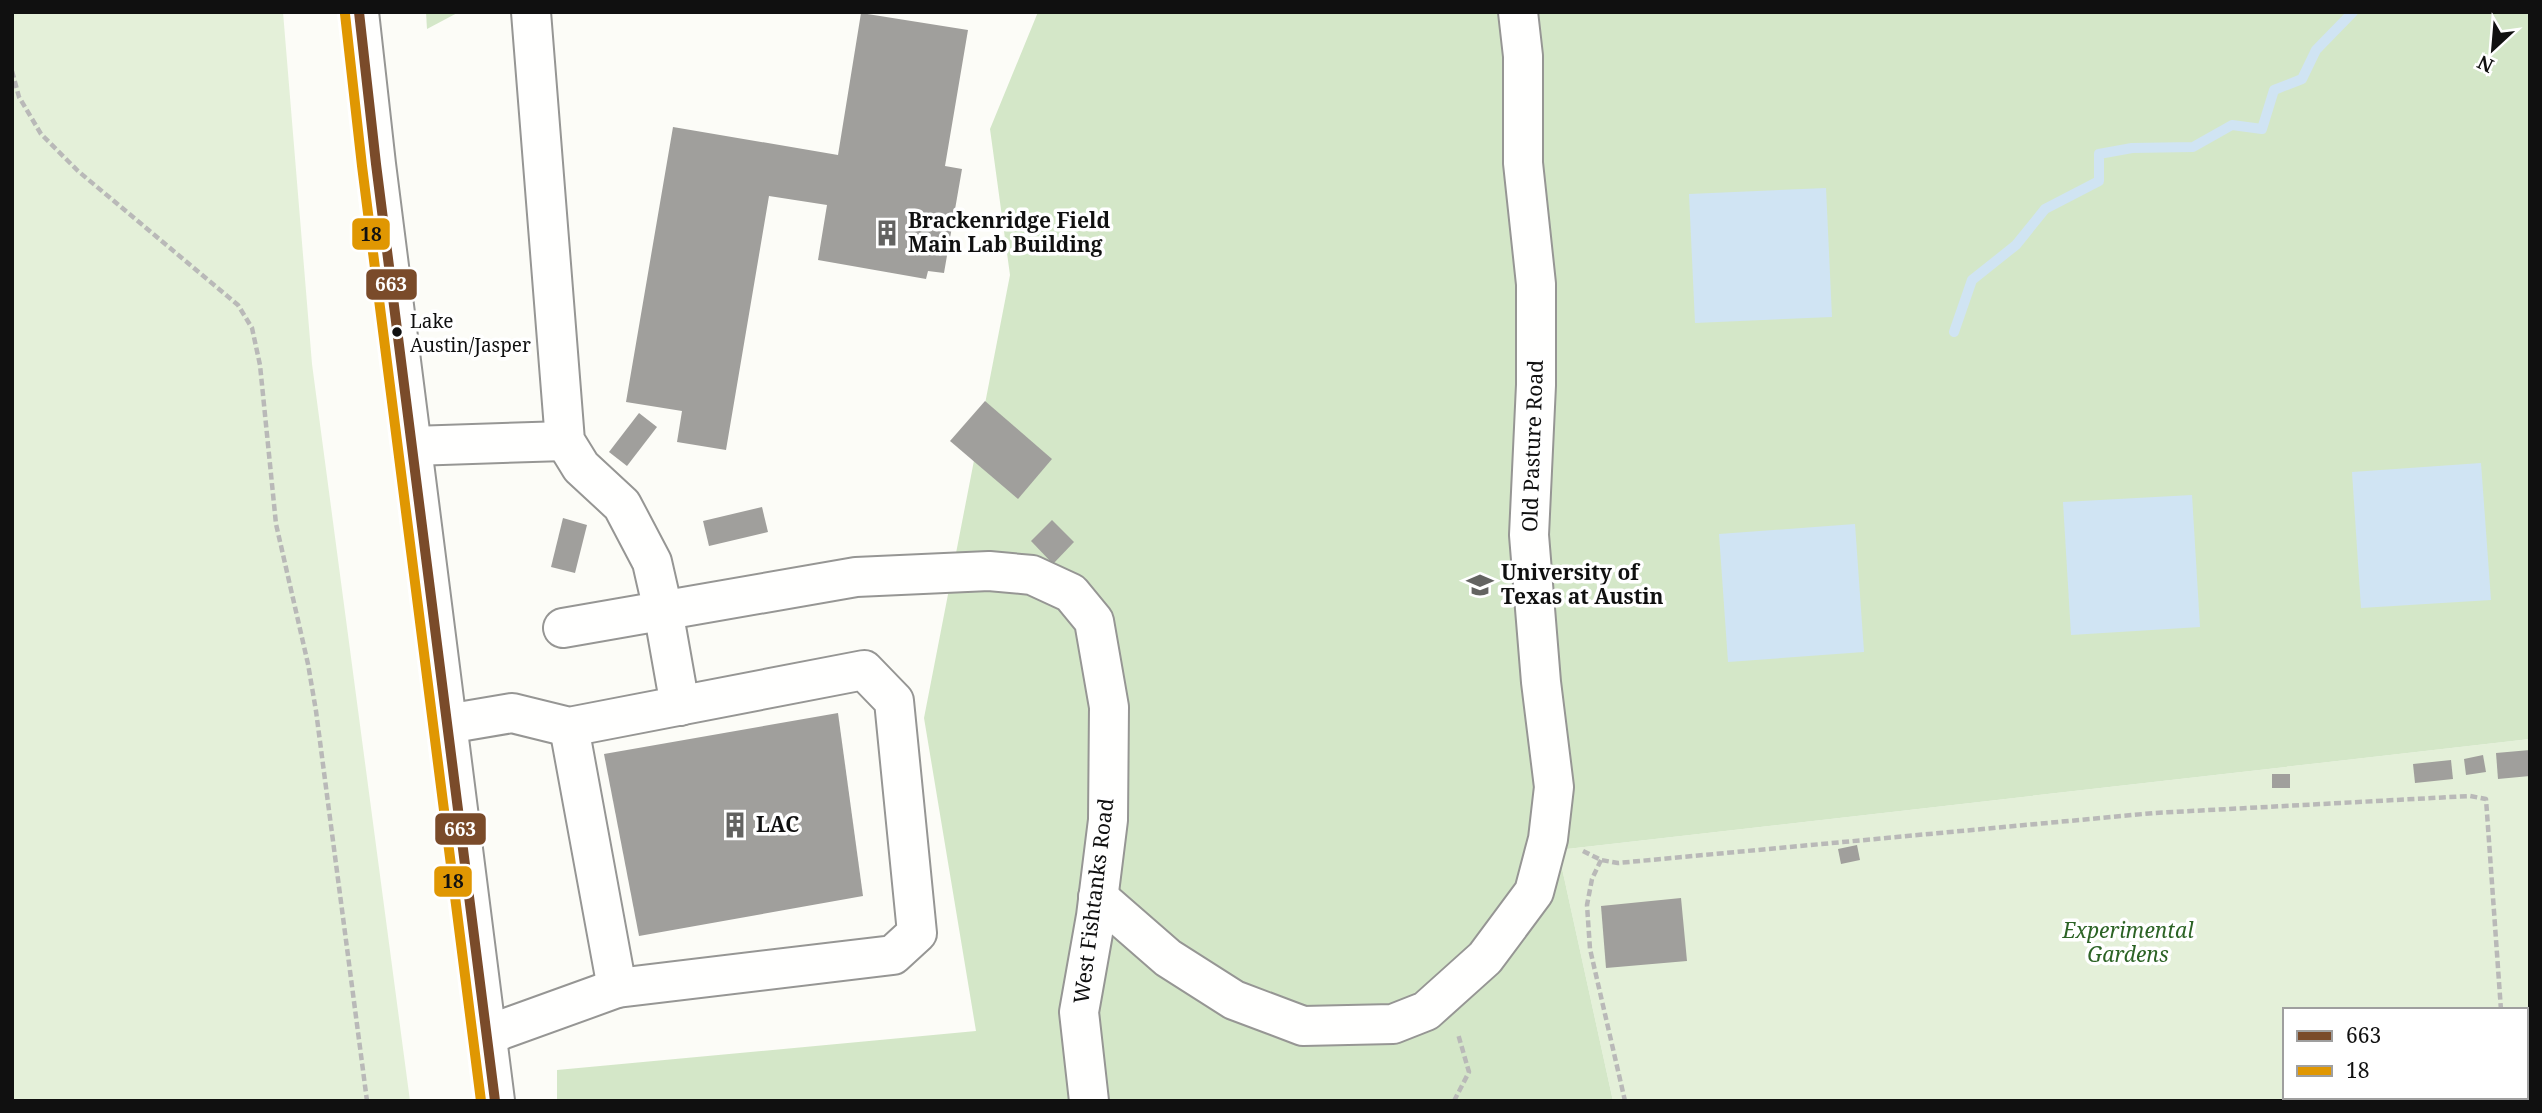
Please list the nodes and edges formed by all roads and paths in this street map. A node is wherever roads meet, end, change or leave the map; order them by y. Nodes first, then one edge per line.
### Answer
1 (359, 12) edge
2 (531, 12) edge
3 (1518, 12) edge
4 (12, 71) edge
5 (565, 441) junction
6 (412, 446) junction
7 (663, 610) junction
8 (563, 628) dead end
9 (680, 706) junction
10 (447, 724) junction
11 (569, 727) junction
12 (1577, 841) dead end
13 (1601, 860) junction
14 (1098, 897) junction
15 (617, 988) junction
16 (1447, 993) junction
17 (2501, 1008) edge
18 (487, 1035) junction
19 (367, 1101) edge
20 (495, 1101) edge
21 (1089, 1101) edge
22 (1454, 1101) edge
23 (1625, 1101) edge

1 - 6 street
2 - 5 street
3 - 16 street, Old Pasture Road
4 - 19 path
5 - 6 street
5 - 7 street
6 - 10 street
7 - 8 street, West Fishtanks Road
7 - 9 street
7 - 14 street, West Fishtanks Road
9 - 11 street
9 - 15 street
10 - 11 street
10 - 18 street
11 - 15 street
12 - 13 path
13 - 17 path
13 - 23 path
14 - 16 street, Old Pasture Road
14 - 21 street, West Fishtanks Road
15 - 18 street
16 - 22 path
18 - 20 street

